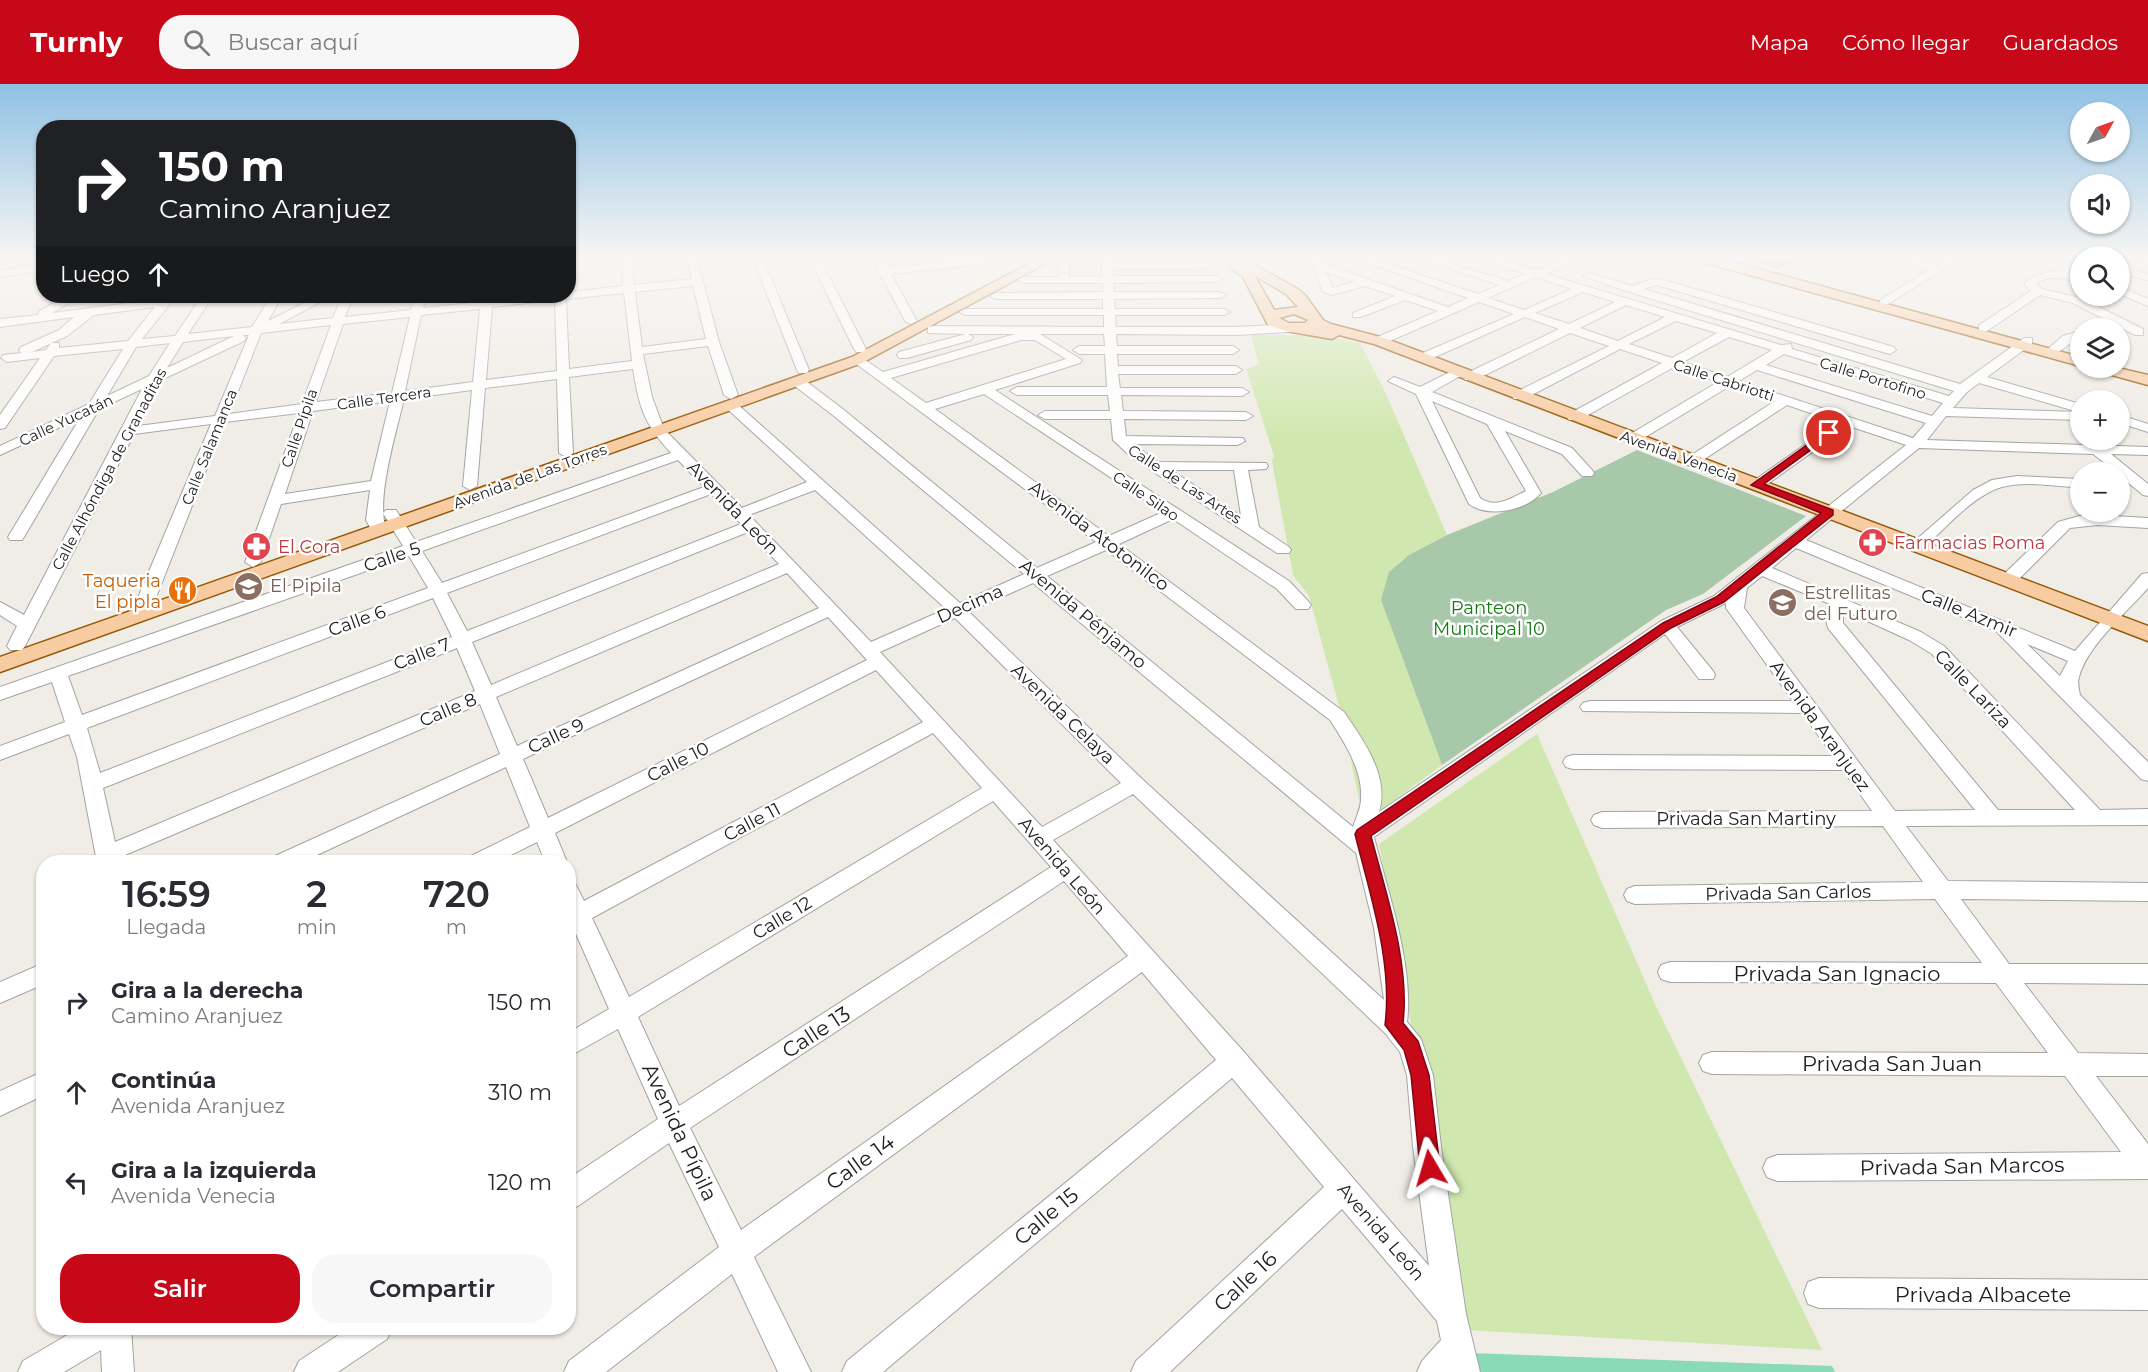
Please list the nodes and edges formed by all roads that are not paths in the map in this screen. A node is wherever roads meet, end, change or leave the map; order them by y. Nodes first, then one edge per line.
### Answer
1 (33, 319) joint
2 (79, 319) edge
3 (151, 319) edge
4 (192, 319) edge
5 (263, 319) edge
6 (280, 319) edge
7 (354, 319) edge
8 (414, 319) edge
9 (484, 319) edge
10 (562, 319) edge
11 (632, 319) edge
12 (707, 319) edge
13 (780, 319) edge
14 (842, 319) edge
15 (915, 319) edge
16 (927, 319) edge
17 (1110, 319) edge
18 (1266, 319) edge
19 (1272, 319) edge
20 (1313, 319) edge
21 (1315, 319) edge
22 (1429, 319) edge
23 (1509, 319) edge
24 (1543, 319) edge
25 (1589, 319) edge
26 (1670, 319) edge
27 (1681, 319) edge
28 (1732, 319) edge
29 (1785, 319) edge
30 (1935, 319) edge
31 (1949, 319) edge
32 (1996, 319) edge
33 (2116, 319) edge
34 (338, 321) junction
35 (911, 321) joint
36 (0, 324) edge
37 (1292, 328) junction
38 (1571, 328) junction
39 (1983, 328) junction
40 (932, 330) dead end
41 (991, 330) junction
42 (1111, 330) junction
43 (256, 331) junction
44 (1236, 331) junction
45 (2130, 332) edge
46 (63, 333) junction
47 (1727, 333) junction
48 (2145, 333) edge
49 (0, 334) edge
50 (2130, 336) edge
51 (2070, 338) edge
52 (180, 339) junction
53 (1799, 339) junction
54 (1379, 341) junction
55 (713, 342) junction
56 (2025, 343) junction
57 (130, 345) junction
58 (1619, 345) junction
59 (1872, 345) junction
60 (1080, 350) dead end
61 (1112, 350) junction
62 (1233, 350) dead end
63 (1781, 350) junction
64 (1890, 350) dead end
65 (52, 353) junction
66 (2068, 353) edge
67 (858, 354) junction
68 (904, 356) dead end
69 (1855, 356) junction
70 (638, 358) junction
71 (1422, 358) junction
72 (3, 359) edge
73 (1673, 363) junction
74 (1755, 365) junction
75 (2130, 368) edge
76 (1113, 370) junction
77 (1236, 370) dead end
78 (2148, 373) edge
79 (561, 375) junction
80 (1464, 375) junction
81 (2130, 375) edge
82 (800, 376) junction
83 (1061, 376) dead end
84 (881, 377) junction
85 (154, 378) junction
86 (1977, 378) junction
87 (2148, 380) edge
88 (1394, 381) dead end
89 (1727, 381) junction
90 (478, 386) junction
91 (1962, 389) junction
92 (987, 390) junction
93 (1017, 391) dead end
94 (1060, 392) junction
95 (1114, 392) junction
96 (1242, 392) dead end
97 (1421, 392) junction
98 (398, 396) junction
99 (1519, 396) junction
100 (731, 400) junction
101 (1786, 400) junction
102 (2070, 405) edge
103 (92, 408) junction
104 (925, 408) junction
105 (306, 409) junction
106 (1941, 412) junction
107 (1045, 415) dead end
108 (1115, 415) junction
109 (1246, 416) dead end
110 (2070, 416) edge
111 (1574, 417) junction
112 (221, 420) junction
113 (1492, 420) junction
114 (1848, 420) junction
115 (2130, 422) edge
116 (0, 425) edge
117 (655, 426) junction
118 (2148, 428) edge
119 (129, 431) junction
120 (1632, 439) junction
121 (1120, 440) junction
122 (1238, 441) dead end
123 (1916, 444) junction
124 (2070, 448) edge
125 (2097, 450) edge
126 (2122, 450) edge
127 (0, 451) edge
128 (2148, 451) edge
129 (566, 453) junction
130 (681, 454) junction
131 (1692, 461) junction
132 (1154, 466) junction
133 (1239, 466) junction
134 (1261, 466) dead end
135 (1587, 473) dead end
136 (2070, 483) edge
137 (378, 484) junction
138 (816, 484) junction
139 (1756, 485) junction
140 (2130, 485) edge
141 (470, 486) junction
142 (2145, 487) edge
143 (714, 488) junction
144 (275, 500) junction
145 (1829, 513) junction
146 (1172, 514) junction
147 (744, 520) junction
148 (385, 522) junction
149 (2148, 523) edge
150 (1251, 527) junction
151 (16, 537) dead end
152 (1793, 541) junction
153 (1107, 543) junction
154 (1917, 546) junction
155 (413, 549) junction
156 (1283, 549) dead end
157 (254, 562) junction
158 (789, 566) junction
159 (1760, 569) junction
160 (1036, 575) junction
161 (2148, 578) edge
162 (2008, 580) junction
163 (1739, 586) junction
164 (438, 591) junction
165 (146, 600) junction
166 (1840, 602) junction
167 (1302, 605) dead end
168 (0, 607) edge
169 (956, 609) junction
170 (829, 610) junction
171 (2111, 620) junction
172 (1996, 624) junction
173 (27, 625) junction
174 (1667, 625) junction
175 (2148, 634) edge
176 (462, 639) junction
177 (14, 651) edge
178 (872, 656) junction
179 (2078, 659) junction
180 (0, 666) edge
181 (58, 673) junction
182 (1706, 675) dead end
183 (0, 694) edge
184 (486, 694) junction
185 (2071, 697) junction
186 (1590, 707) dead end
187 (1806, 707) junction
188 (935, 724) junction
189 (75, 725) junction
190 (0, 753) edge
191 (512, 757) junction
192 (1573, 762) dead end
193 (1847, 763) junction
194 (2148, 774) edge
195 (93, 784) junction
196 (1135, 784) junction
197 (995, 790) junction
198 (1992, 816) junction
199 (2094, 817) junction
200 (2148, 817) edge
201 (1890, 819) junction
202 (1602, 820) dead end
203 (542, 831) junction
204 (1038, 839) junction
205 (1364, 842) junction
206 (107, 855) edge
207 (115, 855) edge
208 (298, 855) edge
209 (493, 855) edge
210 (553, 855) edge
211 (1065, 869) junction
212 (1941, 890) junction
213 (2148, 892) edge
214 (1635, 896) dead end
215 (576, 907) edge
216 (576, 917) edge
217 (1144, 958) junction
218 (1670, 972) dead end
219 (2003, 974) junction
220 (2148, 974) edge
221 (36, 977) edge
222 (0, 993) edge
223 (625, 1012) junction
224 (1394, 1025) junction
225 (576, 1041) edge
226 (1235, 1060) junction
227 (1712, 1063) dead end
228 (2072, 1064) junction
229 (2148, 1065) edge
230 (36, 1086) edge
231 (0, 1104) edge
232 (675, 1124) junction
233 (2148, 1165) edge
234 (1777, 1168) dead end
235 (1344, 1189) junction
236 (576, 1191) edge
237 (736, 1252) junction
238 (1819, 1293) dead end
239 (2148, 1294) edge
240 (1451, 1314) junction
241 (96, 1335) edge
242 (116, 1335) edge
243 (366, 1335) edge
244 (1461, 1359) edge
245 (34, 1372) edge
246 (118, 1372) edge
247 (310, 1372) edge
248 (580, 1372) edge
249 (795, 1372) edge
250 (858, 1372) edge
251 (1147, 1372) edge
252 (1433, 1372) edge

1 - 36 street
1 - 49 street
2 - 46 street
3 - 57 street
4 - 52 street, Calle Alhóndiga de Granaditas
5 - 43 street, Calle Salamanca
6 - 43 street, Calle Yucatán
7 - 34 street
8 - 98 street
9 - 90 street
10 - 79 street
11 - 70 street
12 - 55 street, Avenida Celaya
13 - 82 street
14 - 67 street, Avenida Atotonilco
15 - 35 main road, Avenida de Las Torres
16 - 67 main road, Avenida de Las Torres
17 - 42 street, Calle de Las Artes
18 - 44 street
19 - 37 main road, Avenida Venecia
20 - 37 main road
21 - 54 main road, Avenida Venecia
22 - 54 street
23 - 71 street
24 - 38 street, Calle Cabriotti
25 - 38 street
26 - 58 street
27 - 47 street, Calle Portofino
28 - 53 street
29 - 59 street
30 - 56 main road
31 - 39 main road
32 - 39 street
33 - 48 street
34 - 43 street
34 - 105 street, Calle Pípila
35 - 67 main road, Avenida de Las Torres
37 - 44 street
37 - 54 main road, Avenida Venecia
38 - 58 street, Calle Cabriotti
38 - 80 street
39 - 56 main road
40 - 41 street
41 - 42 street
41 - 68 street
42 - 44 street
42 - 61 street, Calle de Las Artes
43 - 52 street
43 - 85 street, Calle Yucatán
43 - 112 street, Calle Salamanca
45 - 48 street
46 - 65 street
46 - 72 street
47 - 63 street, Calle Portofino
47 - 73 street
48 - 50 street
51 - 66 street
52 - 57 street
52 - 85 street, Calle Alhóndiga de Granaditas
53 - 63 street
53 - 69 street
54 - 71 main road, Avenida Venecia
55 - 70 street, Calle Tercera
55 - 100 street, Avenida Celaya
56 - 66 main road
56 - 86 street
57 - 65 street
57 - 103 street
58 - 73 street, Calle Cabriotti
58 - 99 street
59 - 64 street
59 - 69 street
60 - 61 street
61 - 62 street
61 - 76 street, Calle de Las Artes
63 - 74 street
63 - 106 street, Calle Portofino
65 - 72 street
65 - 116 street
67 - 82 main road, Avenida de Las Torres
67 - 84 street, Avenida Atotonilco
69 - 91 street
70 - 79 street, Calle Tercera
70 - 117 street
71 - 80 main road, Avenida Venecia
73 - 89 street, Calle Cabriotti
73 - 111 street
74 - 89 street
74 - 106 street
75 - 78 main road
76 - 77 street
76 - 95 street, Calle de Las Artes
79 - 90 street, Calle Tercera
79 - 129 street
80 - 97 street
80 - 99 main road, Avenida Venecia
81 - 87 main road
82 - 100 main road, Avenida de Las Torres
82 - 160 street, Avenida Pénjamo
83 - 94 street
84 - 92 street
84 - 104 street, Avenida Atotonilco
85 - 103 street, Calle Yucatán
85 - 119 street, Calle Alhóndiga de Granaditas
86 - 91 street
86 - 102 street
88 - 97 street
89 - 101 street, Calle Cabriotti
89 - 120 street
90 - 98 street, Calle Tercera
90 - 141 street
91 - 106 street
92 - 104 street
92 - 146 street, Calle Silao
93 - 94 street
94 - 95 street
95 - 96 street
95 - 108 street, Calle de Las Artes
97 - 113 street
97 - 113 street
98 - 105 street, Calle Tercera
98 - 137 street
99 - 111 main road, Avenida Venecia
100 - 117 main road, Avenida de Las Torres
100 - 138 street, Avenida Celaya
101 - 114 street, Calle Cabriotti
101 - 131 street
103 - 127 street, Calle Yucatán
103 - 151 street
104 - 153 street, Avenida Atotonilco
105 - 112 street, Calle Tercera
105 - 144 street, Calle Pípila
106 - 110 street
106 - 123 street
107 - 108 street
108 - 109 street
108 - 121 street, Calle de Las Artes
111 - 120 main road, Avenida Venecia
112 - 119 street, Calle Tercera
112 - 165 street, Calle Salamanca
113 - 135 street
114 - 123 street, Calle Cabriotti
114 - 139 street
115 - 118 street
117 - 129 main road, Avenida de Las Torres
117 - 130 street, Avenida León
117 - 148 main road, Avenida de Las Torres
119 - 173 street, Calle Alhóndiga de Granaditas
120 - 131 main road, Avenida Venecia
121 - 122 street
121 - 132 street, Calle de Las Artes
123 - 124 street, Calle Cabriotti
123 - 145 street
125 - 142 street
126 - 128 street, Calle Cabriotti
129 - 141 main road, Avenida de Las Torres
130 - 143 street, Avenida León
130 - 155 street, Calle 5
131 - 139 main road, Avenida Venecia
132 - 133 street
132 - 150 street, Calle de Las Artes
133 - 134 street
133 - 150 street
136 - 154 street
137 - 144 street
137 - 148 street
138 - 147 street, Calle 7
138 - 169 street, Avenida Celaya
139 - 145 main road, Avenida Venecia
140 - 142 street
141 - 148 main road, Avenida de Las Torres
143 - 147 street, Avenida León
143 - 164 street, Calle 6
144 - 157 street, Calle Pípila
145 - 152 street
145 - 154 main road, Avenida Venecia
146 - 153 street, Decima
146 - 167 street, Calle Silao
147 - 158 street, Avenida León
147 - 176 street, Calle 7
148 - 155 street
148 - 157 main road, Avenida de Las Torres
148 - 177 main road, Avenida de Las Torres
149 - 162 street
150 - 156 street, Calle de Las Artes
152 - 159 street
152 - 172 street, Calle Azmir
153 - 160 street, Decima
153 - 205 street, Avenida Atotonilco
154 - 162 main road, Avenida Venecia
155 - 164 street
155 - 181 street, Calle 5
157 - 165 main road, Avenida de Las Torres
158 - 170 street, Avenida León
158 - 184 street, Calle 8
159 - 163 street
159 - 166 street, Calle Lariza
160 - 169 street, Decima
160 - 205 street, Avenida Pénjamo
161 - 171 street
162 - 171 main road, Avenida Venecia
163 - 174 street
163 - 187 street, Avenida Aranjuez
164 - 176 street
164 - 189 street, Calle 6
165 - 177 main road, Avenida de Las Torres
166 - 198 street
166 - 199 street, Calle Lariza
168 - 173 street
169 - 178 street, Decima
169 - 196 street, Avenida Celaya
170 - 178 street, Avenida León
170 - 191 street, Calle 9
171 - 175 main road, Avenida Venecia
171 - 179 street
172 - 179 street, Calle Azmir
172 - 185 street
173 - 177 street, Calle Alhóndiga de Granaditas
174 - 182 street
174 - 205 street
176 - 184 street
176 - 195 street, Calle 7
177 - 180 main road
178 - 188 street, Avenida León
178 - 203 street, Calle 10
179 - 185 street
181 - 183 street, Calle 5
181 - 189 street
184 - 191 street
184 - 207 street, Calle 8
185 - 194 street
186 - 187 street
187 - 193 street, Avenida Aranjuez
188 - 197 street, Avenida León
188 - 215 street, Calle 11
189 - 190 street, Calle 6
189 - 195 street
191 - 203 street
191 - 208 street, Calle 9
192 - 193 street
193 - 201 street, Avenida Aranjuez
195 - 206 street
196 - 204 street
196 - 224 street, Avenida Celaya
197 - 204 street, Avenida León
197 - 223 street, Calle 12
198 - 199 street, Privada San Martiny
198 - 201 street, Privada San Martiny
199 - 200 street, Privada San Martiny
201 - 202 street, Privada San Martiny
201 - 212 street, Avenida Aranjuez
203 - 209 street, Calle 10
203 - 210 street
204 - 211 street, Avenida León
205 - 224 street
211 - 217 street, Avenida León
211 - 232 street, Calle 13
212 - 213 street, Privada San Carlos
212 - 214 street, Privada San Carlos
212 - 219 street, Avenida Aranjuez
216 - 223 street, Avenida Pípila
217 - 226 street, Avenida León
217 - 237 street, Calle 14
218 - 219 street, Privada San Ignacio
219 - 220 street, Privada San Ignacio
219 - 228 street, Avenida Aranjuez
221 - 222 street
223 - 225 street, Calle 12
223 - 232 street, Avenida Pípila
224 - 240 street, Avenida Celaya
226 - 235 street, Avenida León
226 - 250 street, Calle 15
227 - 228 street, Privada San Juan
228 - 229 street, Privada San Juan
228 - 233 street, Avenida Aranjuez
230 - 231 street
232 - 236 street, Calle 13
232 - 237 street, Avenida Pípila
233 - 234 street, Privada San Marcos
235 - 240 street, Avenida León
235 - 251 street, Calle 16
237 - 248 street, Calle 14
237 - 249 street, Avenida Pípila
238 - 239 street, Privada Albacete
240 - 244 street, Avenida Celaya
241 - 245 street
242 - 246 street
243 - 247 street
244 - 252 street

